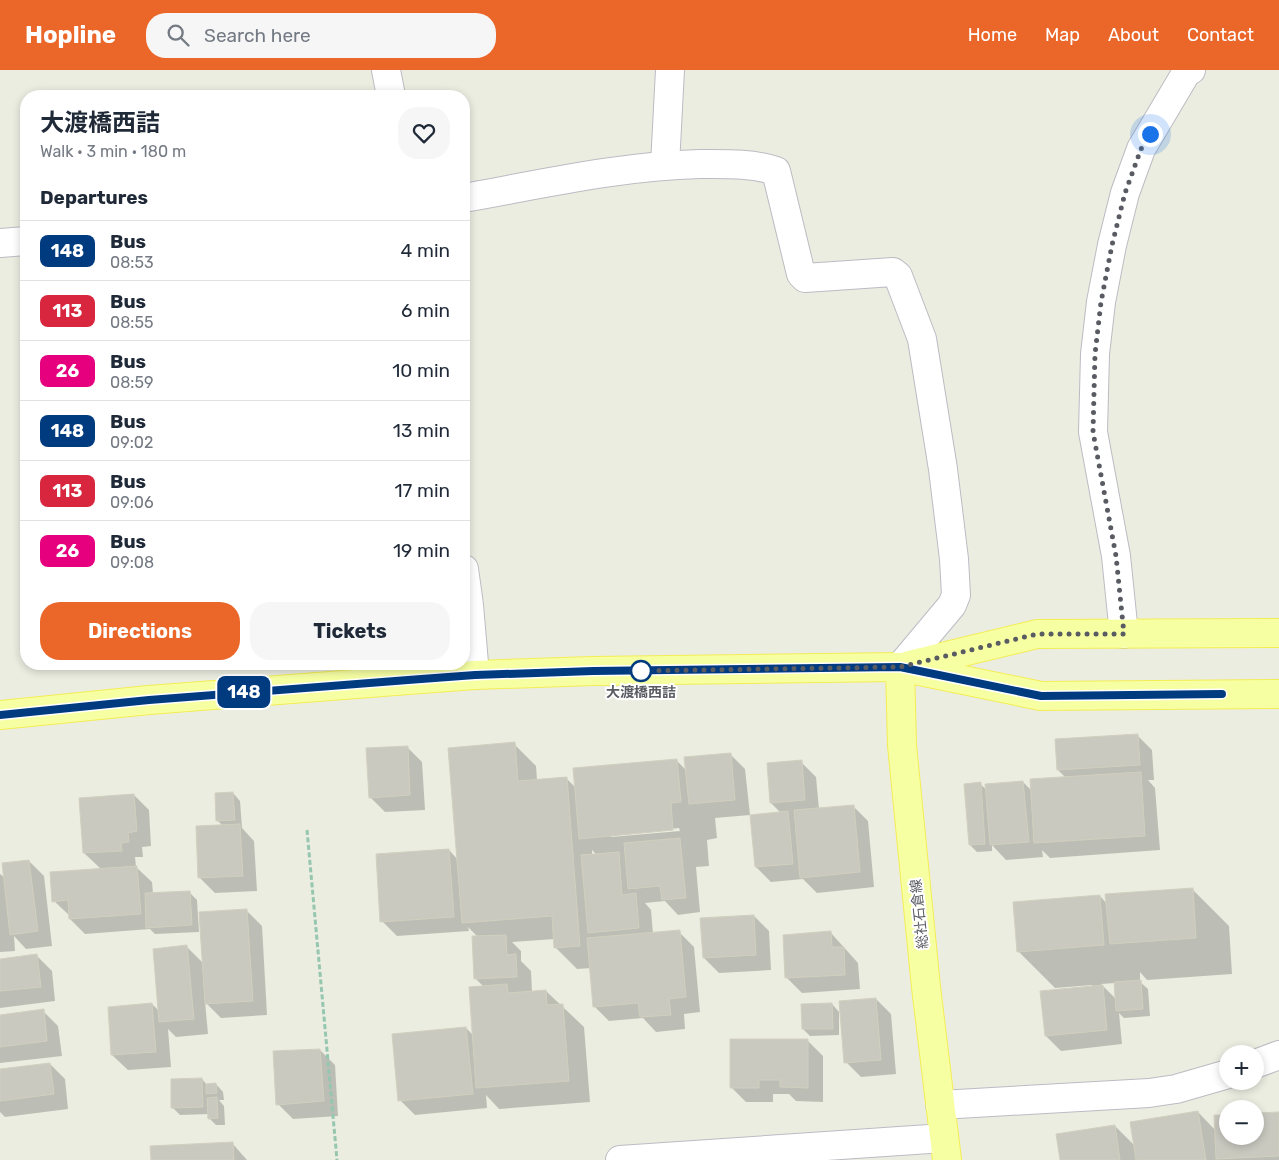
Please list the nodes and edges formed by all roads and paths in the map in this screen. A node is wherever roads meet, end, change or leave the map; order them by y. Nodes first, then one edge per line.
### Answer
1 (386, 70) edge
2 (670, 70) edge
3 (1187, 71) edge
4 (390, 90) edge
5 (665, 165) junction
6 (470, 197) edge
7 (20, 241) edge
8 (0, 243) edge
9 (470, 617) edge
10 (1279, 633) edge
11 (1124, 634) junction
12 (900, 667) junction
13 (475, 675) junction
14 (1279, 694) edge
15 (0, 715) edge
16 (307, 830) dead end
17 (1279, 1055) edge
18 (1264, 1061) edge
19 (1219, 1077) edge
20 (940, 1105) junction
21 (946, 1149) edge
22 (337, 1160) edge
23 (620, 1160) edge

1 - 4 street
2 - 5 street
3 - 11 street
5 - 6 street
5 - 12 street
7 - 8 street
9 - 13 street
10 - 11 main road
11 - 12 main road
12 - 13 main road
12 - 14 main road
12 - 20 main road, 総社石倉線
13 - 15 main road
16 - 22 path
17 - 18 street
19 - 20 street
20 - 21 main road, 総社石倉線
21 - 23 street

